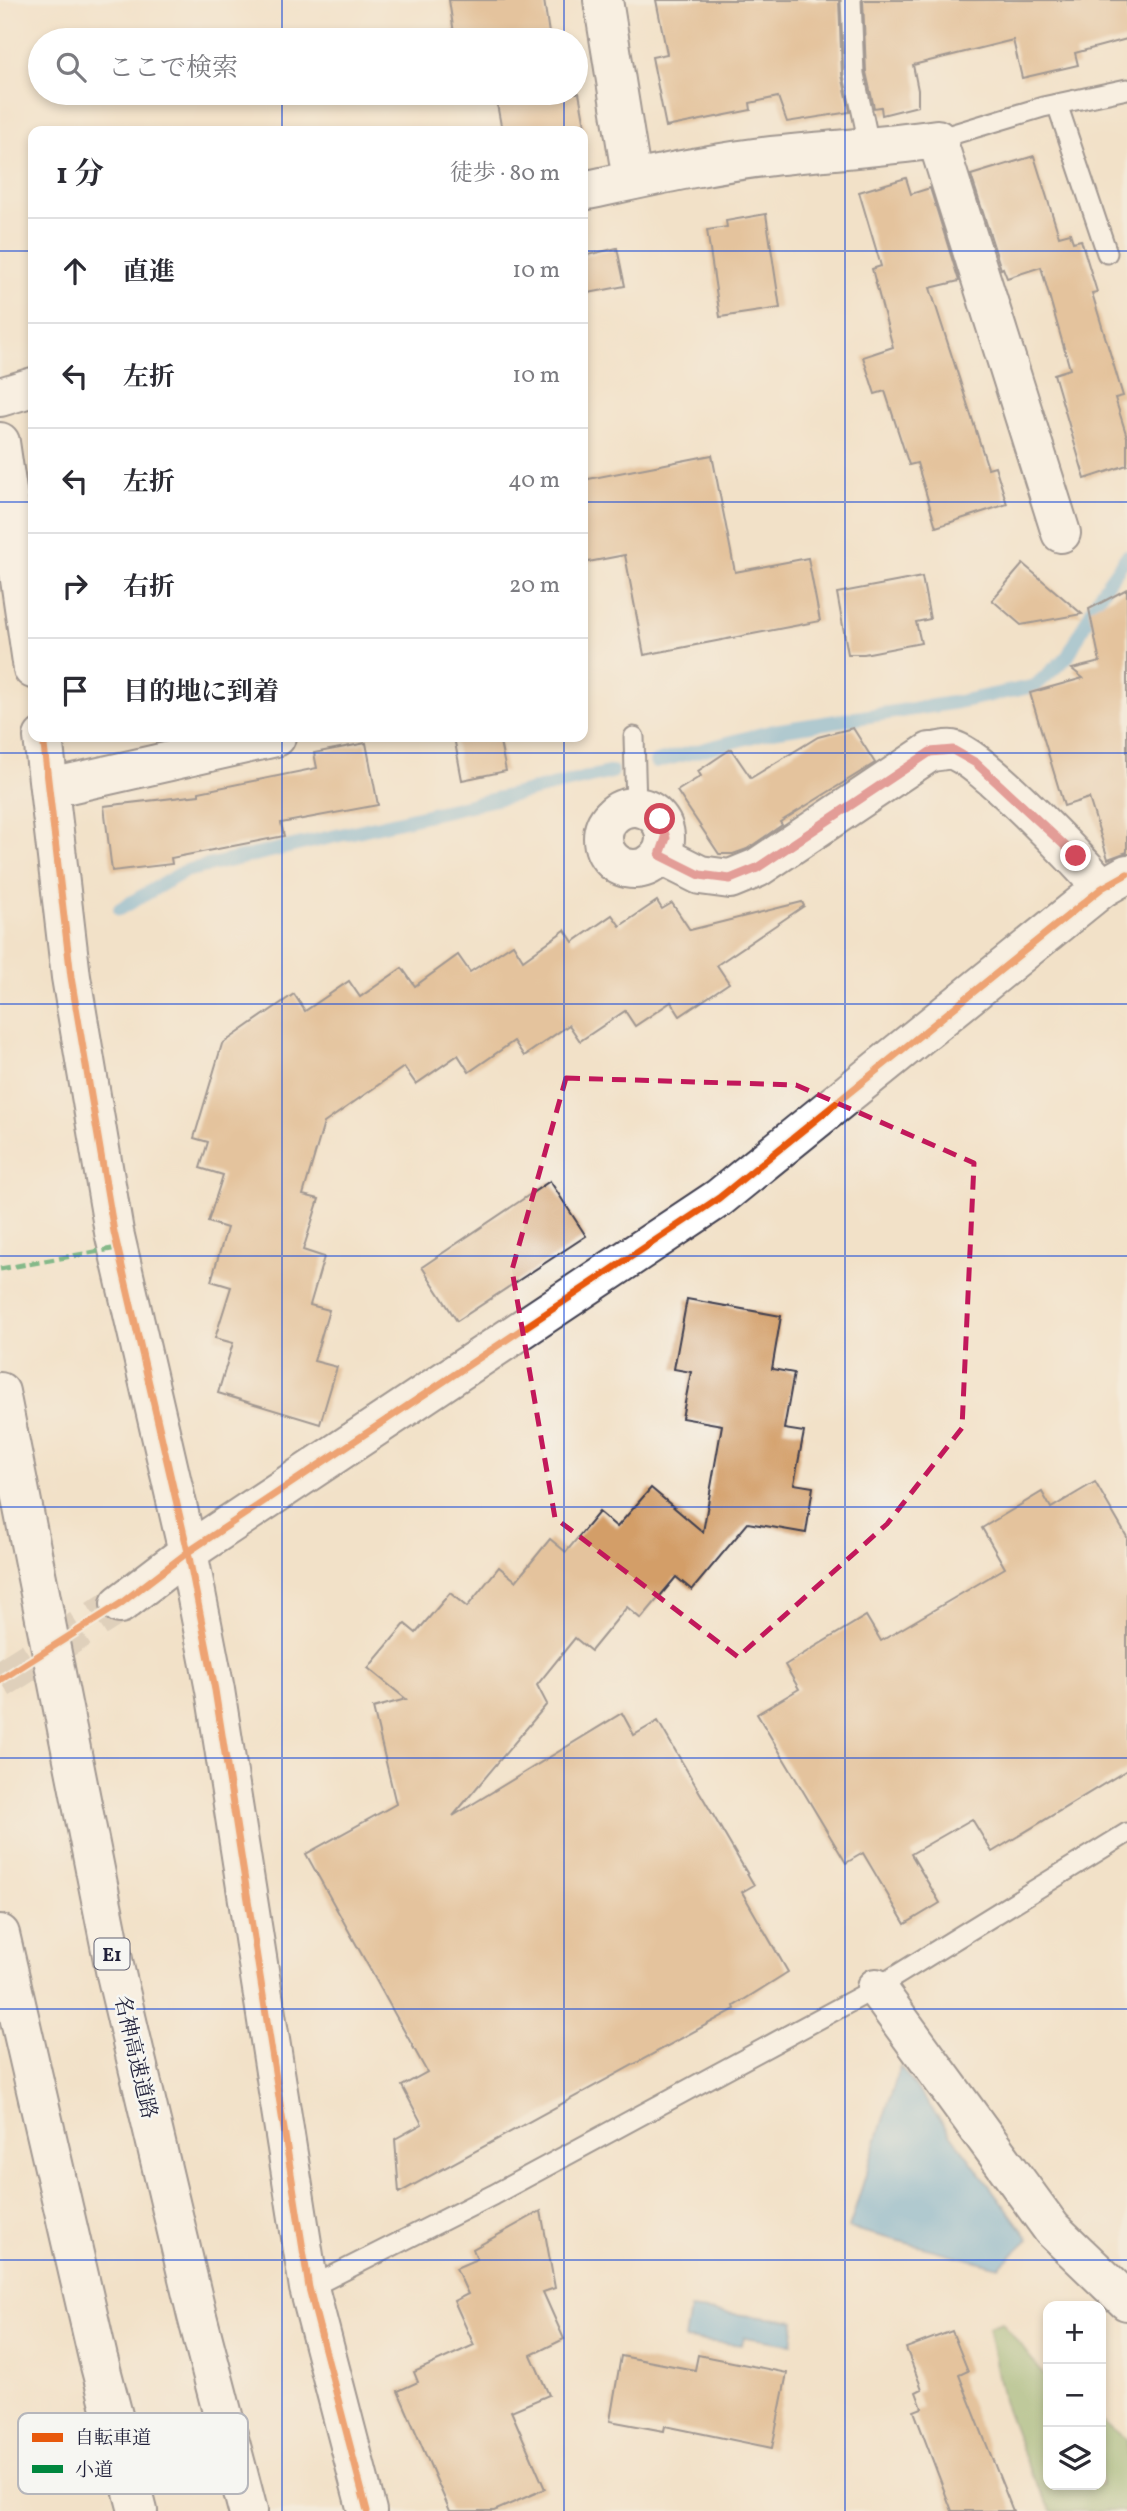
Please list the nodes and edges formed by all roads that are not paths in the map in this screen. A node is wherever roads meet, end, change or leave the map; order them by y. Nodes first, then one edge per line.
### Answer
1 (603, 0) edge
2 (851, 0) edge
3 (1127, 89) edge
4 (1057, 104) junction
5 (937, 139) junction
6 (870, 149) junction
7 (632, 180) junction
8 (588, 190) edge
9 (1107, 253) dead end
10 (28, 389) edge
11 (0, 397) edge
12 (0, 442) edge
13 (1061, 533) dead end
14 (26, 562) edge
15 (28, 592) edge
16 (634, 737) dead end
17 (44, 742) edge
18 (253, 742) edge
19 (51, 788) junction
20 (636, 806) junction
21 (660, 855) junction
22 (1114, 881) edge
23 (0, 1392) edge
24 (188, 1552) junction
25 (120, 1604) tunnel mouth
26 (1127, 1833) edge
27 (0, 1934) edge
28 (876, 1988) junction
29 (309, 2288) junction
30 (1127, 2301) edge
31 (112, 2413) edge
32 (222, 2413) edge
33 (134, 2494) edge
34 (244, 2494) edge
35 (138, 2511) edge
36 (248, 2511) edge
37 (367, 2511) edge

1 - 7 main road
2 - 6 lane
3 - 4 lane
4 - 5 lane
4 - 9 lane
5 - 6 main road
5 - 13 main road
6 - 7 main road
7 - 8 main road
10 - 11 main road
12 - 14 main road
14 - 15 main road
16 - 20 lane
17 - 19 main road
18 - 19 main road
19 - 24 main road
20 - 21 main road
20 - 21 main road
21 - 22 main road
22 - 24 main road
23 - 32 main road, 名神高速道路 / E1
24 - 25 main road
24 - 29 main road
26 - 28 lane
27 - 31 main road
28 - 29 lane
28 - 30 main road
29 - 37 main road
33 - 35 main road
34 - 36 main road, 名神高速道路 / E1

